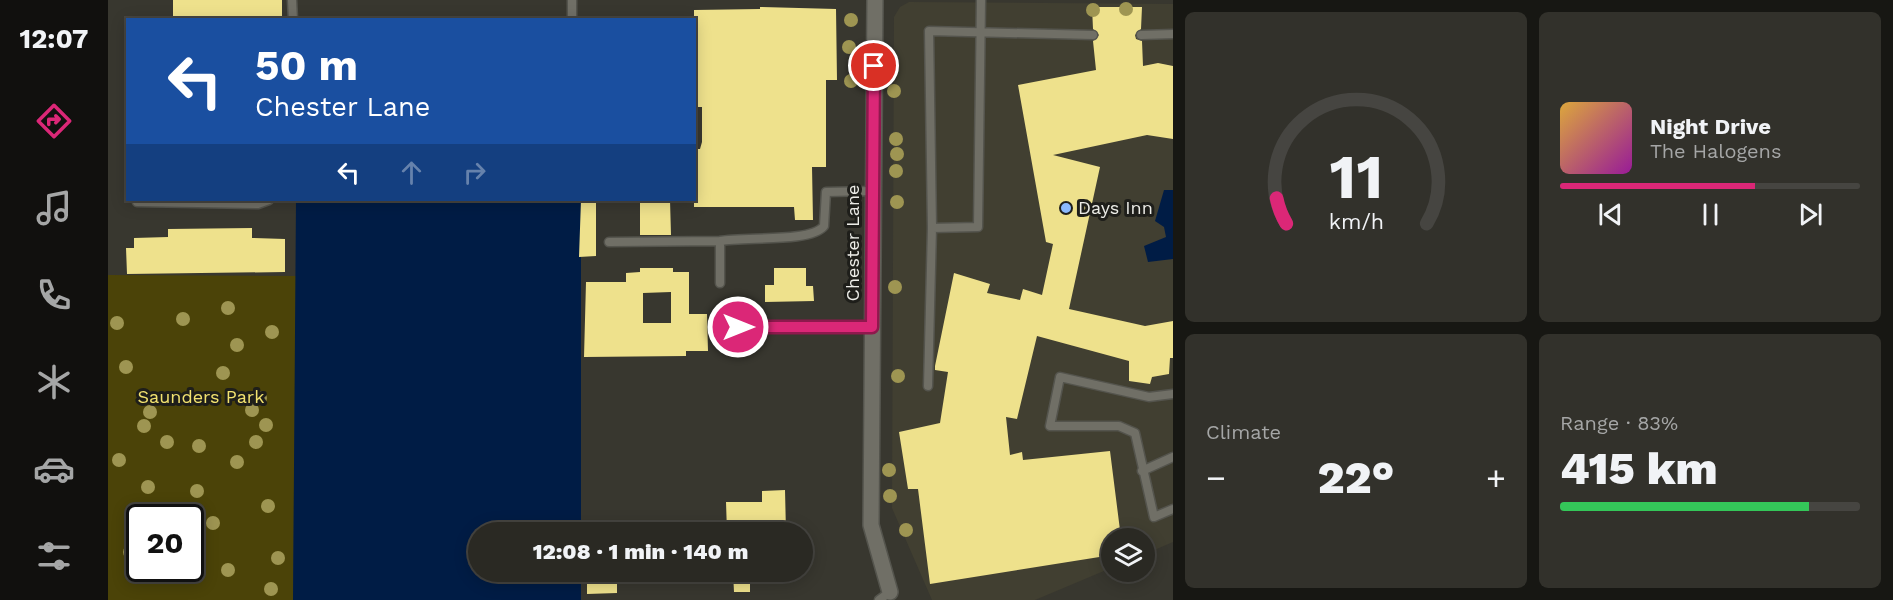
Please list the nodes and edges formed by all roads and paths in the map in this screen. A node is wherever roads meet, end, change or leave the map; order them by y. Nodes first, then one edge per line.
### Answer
1 (292, 0) edge
2 (572, 0) edge
3 (875, 0) edge
4 (981, 0) edge
5 (293, 18) edge
6 (572, 18) edge
7 (981, 33) junction
8 (1173, 34) edge
9 (1093, 35) dead end
10 (1141, 35) dead end
11 (873, 190) junction
12 (266, 201) edge
13 (137, 202) dead end
14 (932, 228) junction
15 (720, 241) junction
16 (609, 242) dead end
17 (720, 283) dead end
18 (738, 327) dead end
19 (872, 327) junction
20 (928, 386) dead end
21 (1173, 394) edge
22 (1173, 457) edge
23 (1142, 471) junction
24 (1173, 509) edge
25 (884, 596) edge

1 - 5 lane
2 - 6 lane
3 - 11 street, Chester Lane
4 - 7 lane
7 - 9 lane
7 - 14 lane
7 - 14 lane
8 - 10 lane
11 - 15 lane
11 - 19 street, Chester Lane
12 - 13 lane
14 - 20 lane
15 - 16 lane
15 - 17 lane
18 - 19 lane
19 - 25 street, Chester Lane
21 - 23 lane
22 - 23 lane
23 - 24 lane

